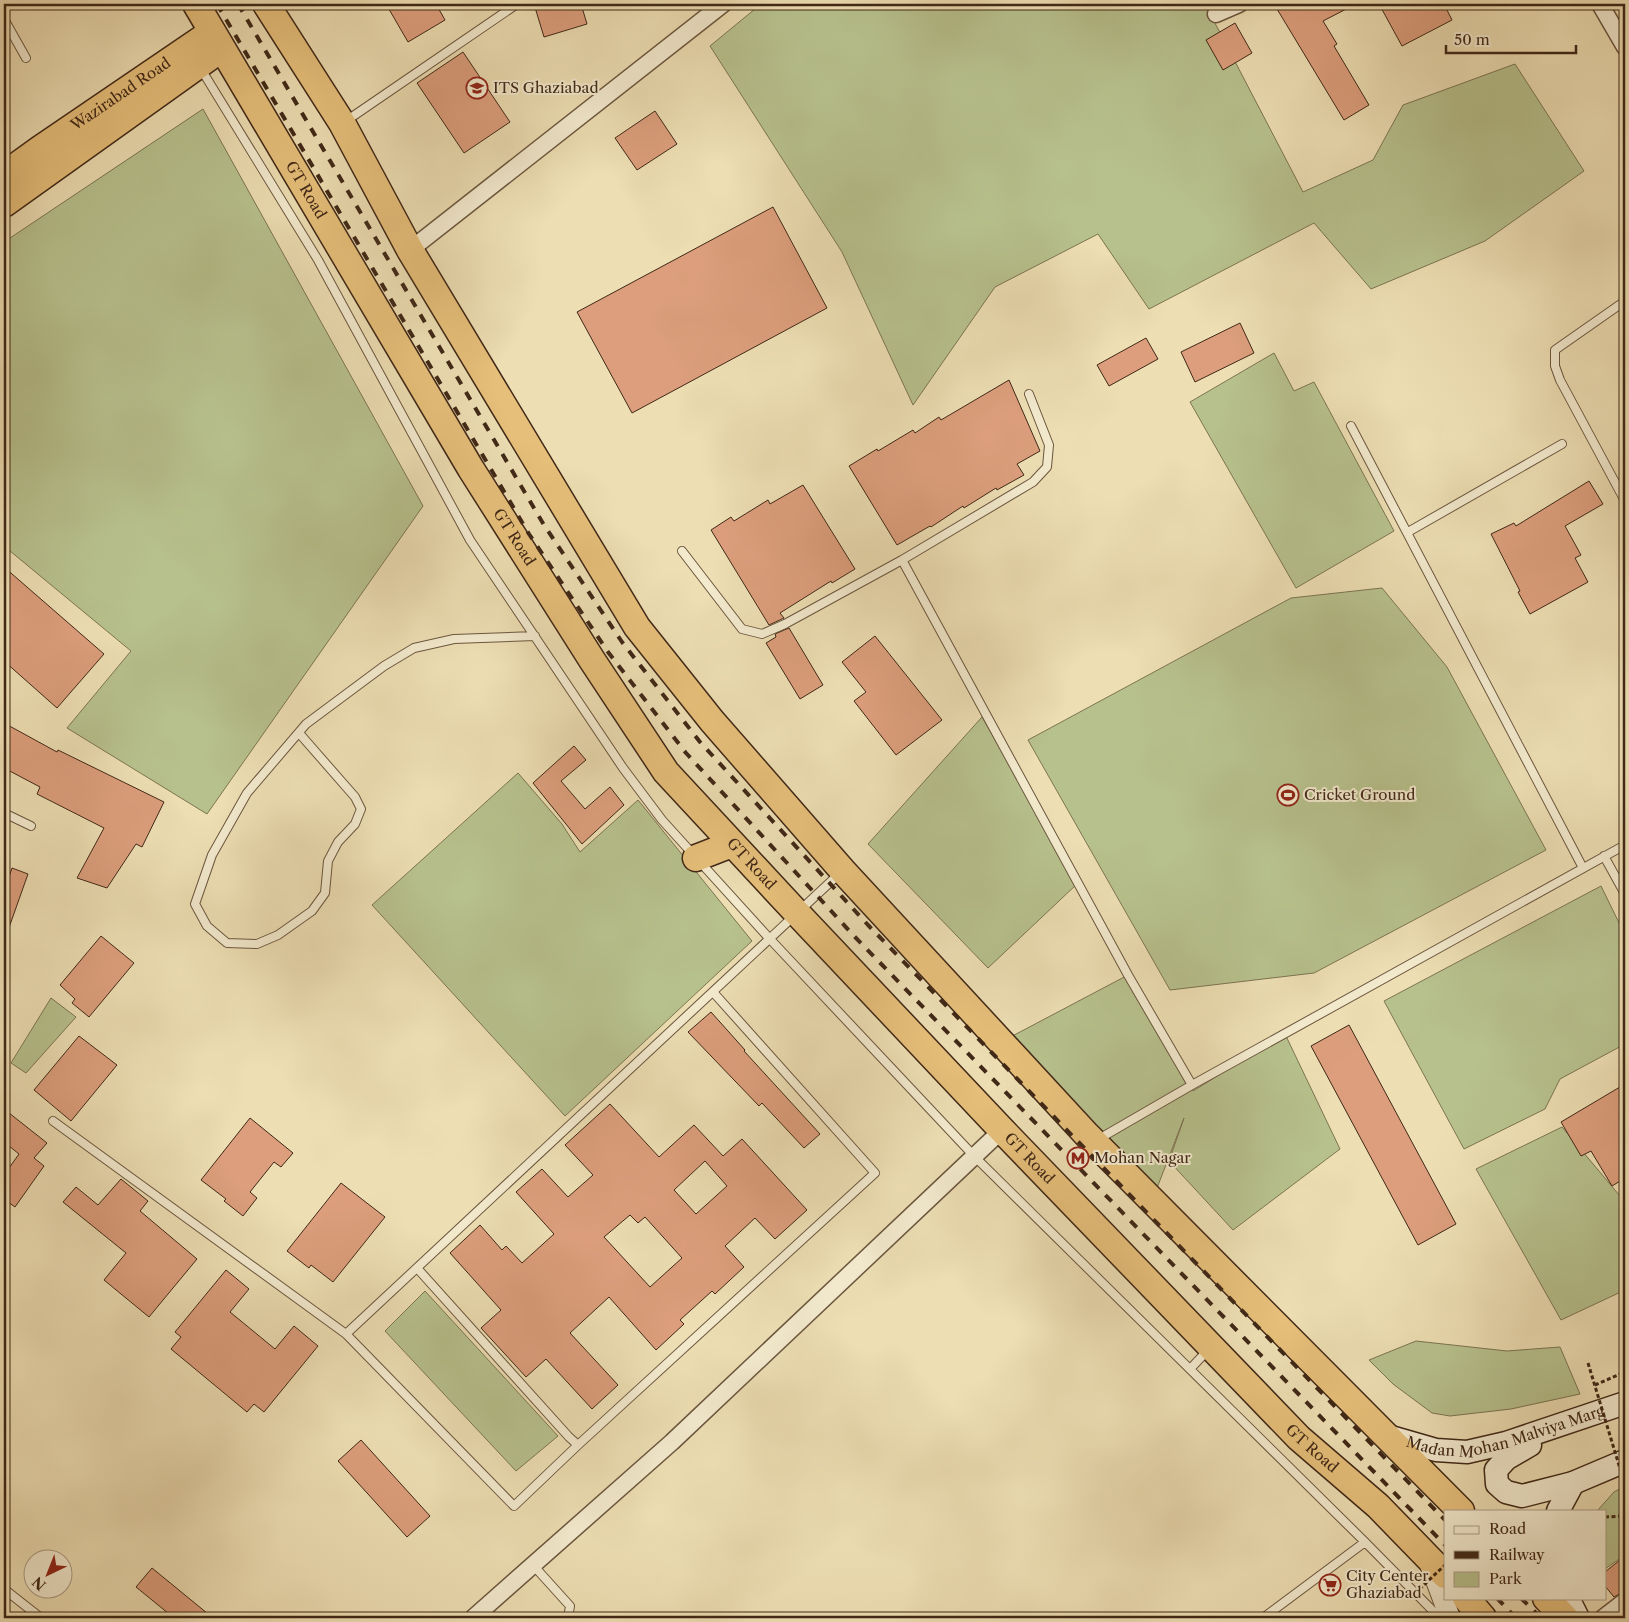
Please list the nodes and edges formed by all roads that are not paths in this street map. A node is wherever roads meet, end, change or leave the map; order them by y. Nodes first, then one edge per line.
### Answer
1 (196, 4) edge
2 (266, 4) edge
3 (517, 4) edge
4 (723, 4) edge
5 (1239, 4) edge
6 (1600, 4) edge
7 (1216, 14) dead end
8 (4, 19) edge
9 (216, 40) junction
10 (1625, 47) edge
11 (194, 56) junction
12 (26, 58) dead end
13 (342, 123) junction
14 (4, 175) edge
15 (4, 204) edge
16 (410, 250) junction
17 (1625, 301) edge
18 (1029, 394) dead end
19 (1350, 426) dead end
20 (1562, 444) dead end
21 (1625, 501) edge
22 (1408, 532) junction
23 (682, 551) dead end
24 (902, 560) junction
25 (535, 636) junction
26 (299, 733) junction
27 (4, 813) edge
28 (31, 826) dead end
29 (732, 844) junction
30 (1625, 845) edge
31 (1604, 856) junction
32 (696, 858) junction
33 (1583, 868) junction
34 (843, 871) junction
35 (1625, 894) edge
36 (797, 914) junction
37 (770, 938) junction
38 (712, 992) junction
39 (1192, 1085) junction
40 (52, 1121) dead end
41 (1002, 1130) junction
42 (1094, 1142) junction
43 (974, 1156) junction
44 (417, 1268) junction
45 (346, 1334) junction
46 (1211, 1347) junction
47 (1190, 1369) junction
48 (1625, 1403) edge
49 (1577, 1419) junction
50 (1384, 1435) junction
51 (578, 1445) junction
52 (1625, 1461) edge
53 (1573, 1483) junction
54 (1459, 1510) edge
55 (1559, 1510) edge
56 (1365, 1542) junction
57 (1436, 1559) edge
58 (533, 1565) junction
59 (1444, 1573) edge
60 (4, 1589) edge
61 (1444, 1593) edge
62 (1446, 1600) edge
63 (1548, 1600) edge
64 (1569, 1600) edge
65 (1625, 1601) edge
66 (41, 1618) edge
67 (473, 1618) edge
68 (568, 1618) edge
69 (1263, 1618) edge
70 (1440, 1618) edge
71 (1450, 1618) edge
72 (1565, 1618) edge
73 (1578, 1618) edge
74 (1603, 1618) edge

1 - 9 highway
2 - 13 highway
3 - 13 lane
4 - 16 street
5 - 7 street
6 - 10 street
8 - 12 lane
9 - 11 highway, Wazirabad Road
9 - 29 highway, GT Road
11 - 14 highway, Wazirabad Road
11 - 15 highway, Wazirabad Road
11 - 25 lane
13 - 16 highway
16 - 34 highway
17 - 21 lane
18 - 24 lane
19 - 22 lane
20 - 22 lane
22 - 33 lane
23 - 24 lane
24 - 39 lane
25 - 26 lane
25 - 32 lane
26 - 26 lane
27 - 28 lane
29 - 32 highway
29 - 36 highway, GT Road
30 - 31 lane
31 - 33 lane
31 - 35 lane
32 - 37 lane
33 - 39 lane
34 - 36 lane
34 - 42 highway
36 - 37 lane
36 - 41 highway, GT Road
37 - 38 lane
37 - 43 lane
38 - 44 lane
38 - 51 lane
39 - 42 lane
40 - 45 lane
41 - 43 street
41 - 46 highway, GT Road
42 - 50 highway
43 - 47 lane
43 - 58 street
44 - 45 lane
44 - 51 lane
45 - 51 lane
46 - 47 lane
46 - 57 highway, GT Road
47 - 56 lane
48 - 49 main road, Madan Mohan Malviya Marg
49 - 50 main road, Madan Mohan Malviya Marg
49 - 53 main road
50 - 54 highway
52 - 53 main road
53 - 55 main road
56 - 69 lane
56 - 70 lane
57 - 59 highway, GT Road
57 - 61 street
58 - 67 street
58 - 68 lane
60 - 66 lane
62 - 71 street
63 - 72 highway
64 - 73 main road
65 - 74 street

